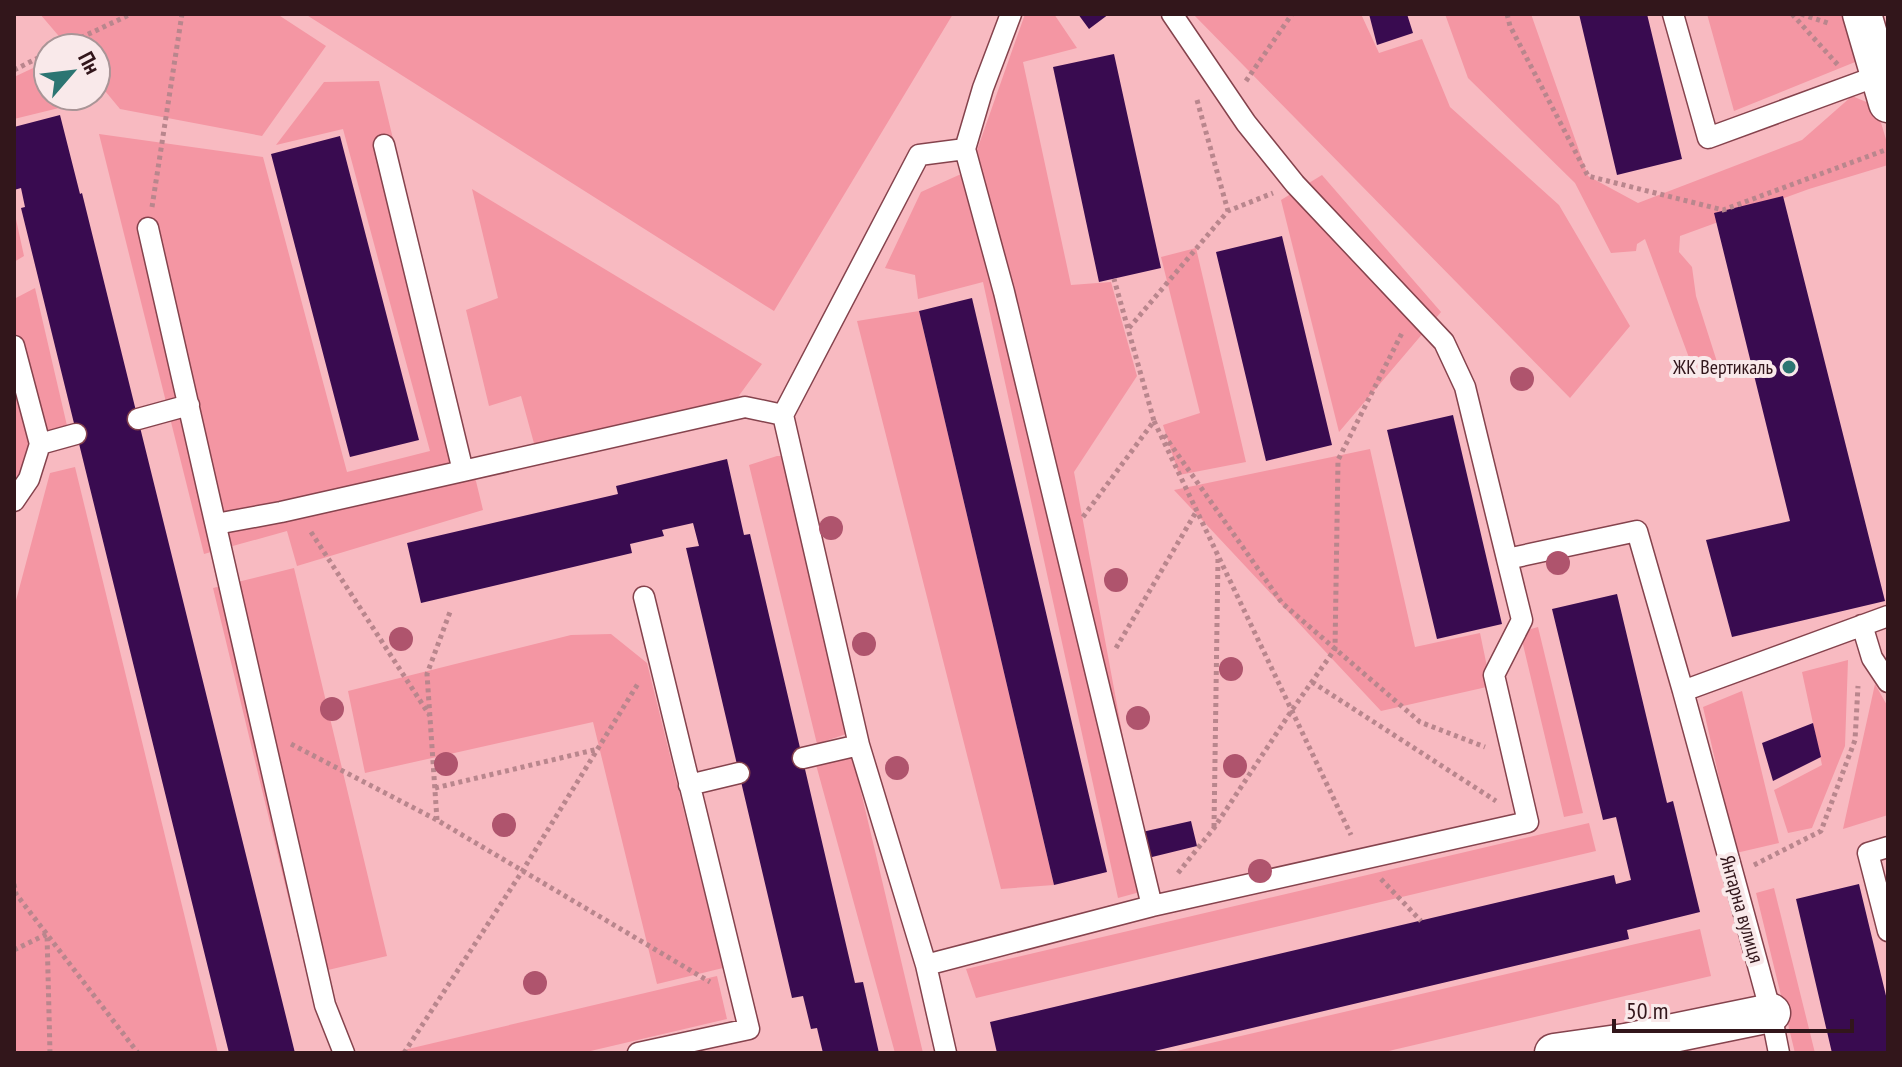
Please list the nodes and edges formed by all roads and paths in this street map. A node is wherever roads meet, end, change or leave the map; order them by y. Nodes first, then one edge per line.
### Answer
1 (131, 14) edge
2 (182, 14) edge
3 (1011, 14) edge
4 (1172, 14) edge
5 (1292, 14) edge
6 (1507, 14) edge
7 (1673, 14) edge
8 (1792, 14) edge
9 (1862, 14) edge
10 (93, 32) edge
11 (32, 61) edge
12 (14, 70) edge
13 (1874, 87) edge
14 (1194, 91) dead end
15 (1231, 102) junction
16 (384, 145) dead end
17 (965, 149) junction
18 (1888, 149) edge
19 (1295, 184) junction
20 (1228, 211) junction
21 (148, 228) joint
22 (1114, 279) dead end
23 (1414, 311) junction
24 (1128, 329) junction
25 (14, 346) edge
26 (189, 405) junction
27 (783, 415) junction
28 (138, 419) dead end
29 (1154, 421) junction
30 (76, 434) dead end
31 (40, 444) junction
32 (463, 471) junction
33 (14, 501) edge
34 (295, 508) junction
35 (1197, 512) junction
36 (216, 524) junction
37 (1064, 542) junction
38 (1218, 556) junction
39 (1507, 559) junction
40 (644, 597) dead end
41 (450, 612) dead end
42 (1888, 616) edge
43 (1862, 625) junction
44 (1335, 649) junction
45 (657, 653) junction
46 (1097, 679) junction
47 (1312, 682) junction
48 (1888, 682) edge
49 (1859, 683) dead end
50 (1683, 691) junction
51 (1292, 710) junction
52 (430, 716) junction
53 (262, 728) junction
54 (859, 745) junction
55 (598, 749) junction
56 (803, 758) dead end
57 (1513, 758) junction
58 (739, 773) dead end
59 (689, 785) junction
60 (435, 788) junction
61 (437, 820) junction
62 (1528, 822) junction
63 (1214, 828) junction
64 (1888, 847) edge
65 (1362, 859) junction
66 (523, 870) junction
67 (1732, 876) junction
68 (14, 884) edge
69 (1152, 906) junction
70 (1421, 921) dead end
71 (1888, 931) edge
72 (47, 934) junction
73 (14, 950) edge
74 (926, 965) junction
75 (742, 1000) junction
76 (1771, 1013) junction
77 (50, 1053) edge
78 (138, 1053) edge
79 (344, 1053) edge
80 (404, 1053) edge
81 (638, 1053) edge
82 (946, 1053) edge
83 (1554, 1053) edge
84 (1779, 1053) edge

1 - 10 path
2 - 21 path
3 - 17 lane
4 - 15 lane
5 - 15 path
6 - 18 path
7 - 13 lane
8 - 13 path
9 - 13 street
11 - 12 path
14 - 20 path
15 - 19 lane
16 - 32 lane
17 - 27 lane
17 - 37 lane
19 - 20 path
19 - 23 lane
20 - 24 path
21 - 26 lane
22 - 24 path
23 - 39 lane
23 - 44 path
24 - 29 path
25 - 31 lane
26 - 28 lane
26 - 36 lane
27 - 32 lane
27 - 54 lane
29 - 35 path
29 - 37 path
29 - 44 path
30 - 31 lane
31 - 33 lane
32 - 34 lane
34 - 36 lane
34 - 52 path
35 - 38 path
35 - 46 path
36 - 53 lane
37 - 46 lane
38 - 51 path
38 - 63 path
39 - 50 lane, Янтарна вулиця
39 - 57 lane
40 - 45 lane
41 - 52 path
42 - 43 lane
43 - 48 lane
43 - 50 lane
44 - 47 path
44 - 57 path
45 - 55 path
45 - 59 lane
46 - 69 lane
47 - 51 path
47 - 62 path
49 - 67 path
50 - 67 lane, Янтарна вулиця
51 - 63 path
51 - 65 path
52 - 60 path
53 - 61 path
53 - 79 lane
54 - 56 lane
54 - 74 lane
55 - 60 path
55 - 66 path
57 - 62 lane
58 - 59 lane
59 - 75 lane
60 - 61 path
61 - 66 path
62 - 65 lane
63 - 69 path
64 - 71 lane
65 - 69 lane
65 - 70 path
66 - 75 path
66 - 80 path
67 - 76 lane, Янтарна вулиця
68 - 72 path
69 - 74 lane
72 - 73 path
72 - 77 path
72 - 78 path
74 - 82 lane
75 - 81 lane
76 - 83 street
76 - 84 lane, Янтарна вулиця

